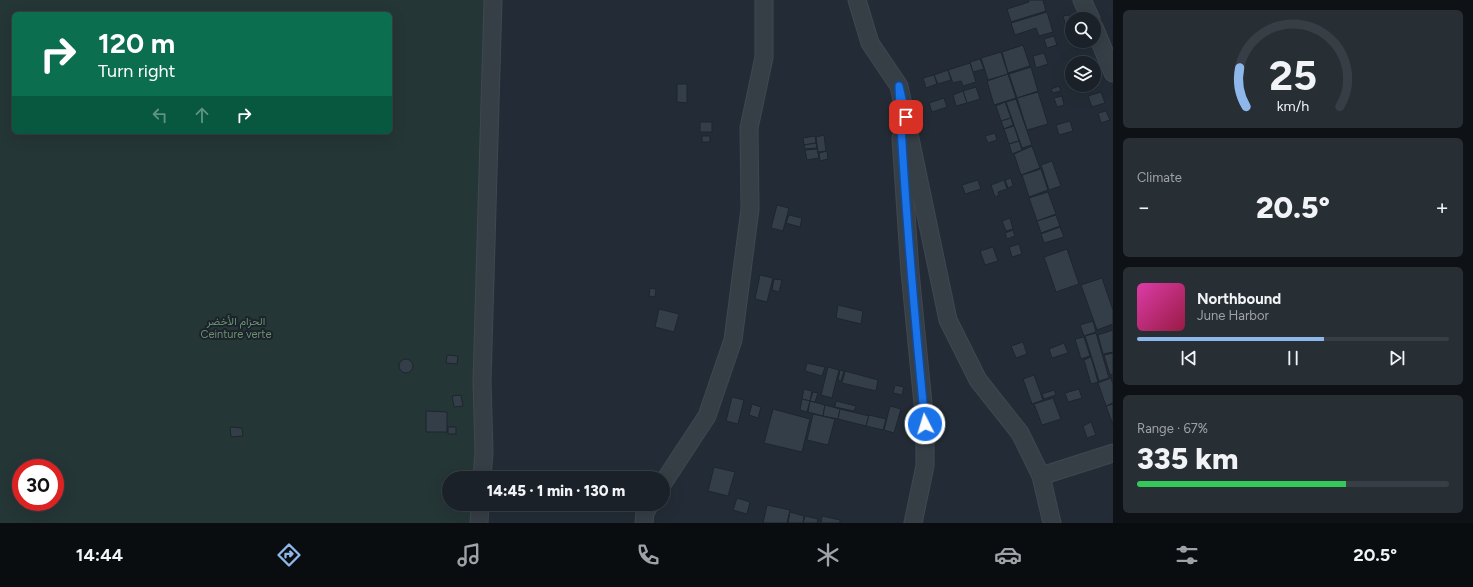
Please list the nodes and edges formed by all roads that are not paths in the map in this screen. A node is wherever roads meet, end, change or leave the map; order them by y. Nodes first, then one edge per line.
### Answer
1 (493, 0) edge
2 (764, 0) edge
3 (857, 0) edge
4 (1082, 0) edge
5 (1088, 12) edge
6 (1101, 44) edge
7 (1113, 73) edge
8 (899, 86) junction
9 (1113, 453) edge
10 (483, 471) edge
11 (670, 472) edge
12 (1041, 476) junction
13 (480, 511) edge
14 (646, 511) edge
15 (479, 523) edge
16 (644, 523) edge
17 (913, 523) edge
18 (1052, 523) edge

1 - 10 street
2 - 11 street
3 - 8 street
4 - 5 street
6 - 7 street
8 - 12 street
8 - 17 street
9 - 12 street
12 - 18 street
13 - 15 street
14 - 16 street

